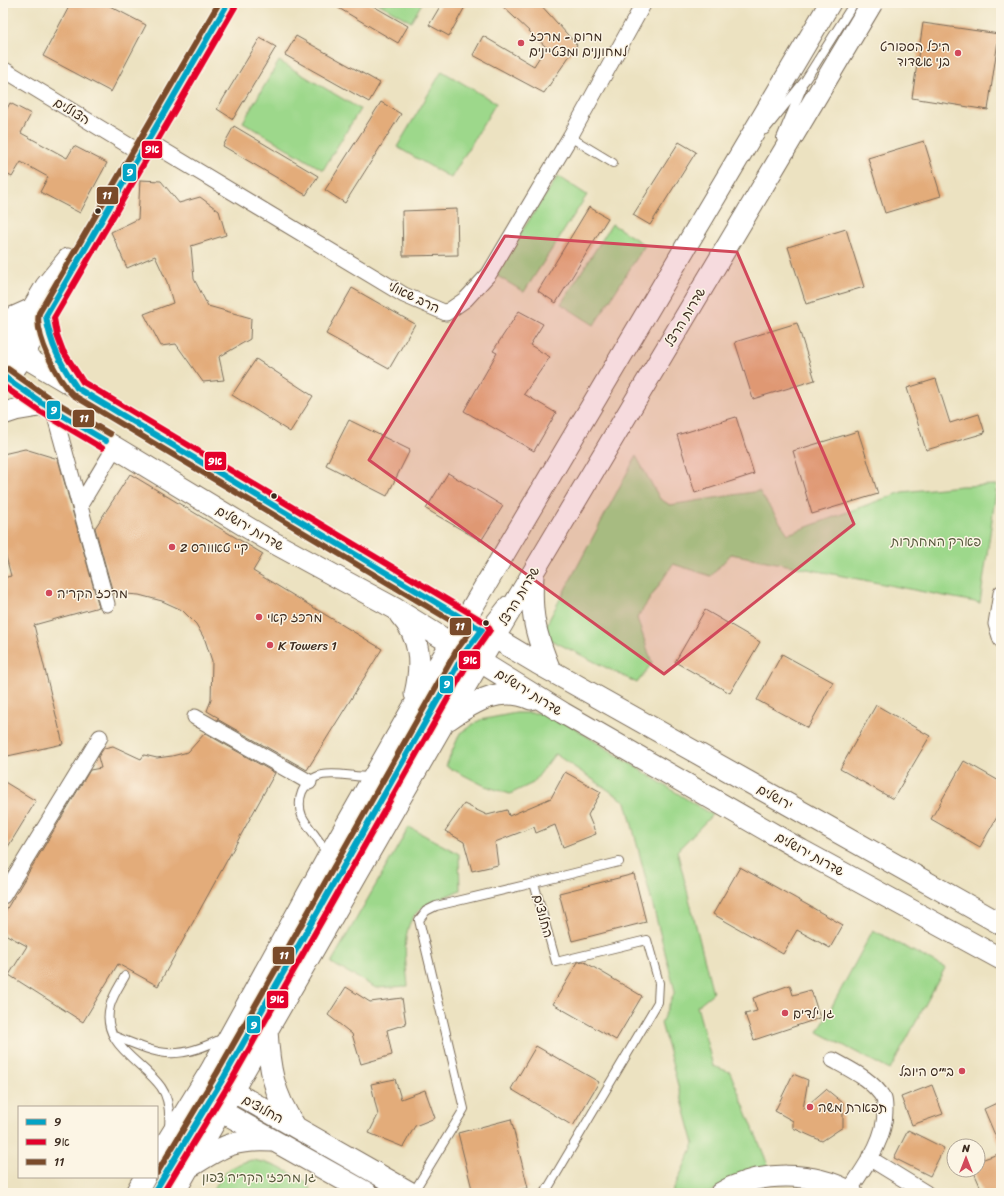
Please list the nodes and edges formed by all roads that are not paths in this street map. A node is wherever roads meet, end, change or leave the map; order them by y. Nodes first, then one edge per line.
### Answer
1 (228, 3) edge
2 (644, 3) edge
3 (872, 3) edge
4 (846, 4) edge
5 (3, 70) edge
6 (806, 79) junction
7 (570, 137) junction
8 (144, 147) junction
9 (613, 163) dead end
10 (722, 185) junction
11 (754, 202) junction
12 (39, 312) junction
13 (3, 322) edge
14 (9, 351) edge
15 (5, 381) edge
16 (77, 388) junction
17 (602, 389) junction
18 (637, 397) junction
19 (49, 407) junction
20 (3, 414) edge
21 (115, 447) junction
22 (80, 504) junction
23 (536, 518) dead end
24 (533, 572) junction
25 (1001, 593) edge
26 (107, 604) dead end
27 (394, 608) junction
28 (479, 625) junction
29 (1001, 640) edge
30 (465, 652) junction
31 (550, 670) junction
32 (411, 711) junction
33 (562, 713) junction
34 (195, 717) dead end
35 (444, 722) junction
36 (100, 737) dead end
37 (399, 768) junction
38 (374, 776) junction
39 (309, 782) junction
40 (328, 857) junction
41 (619, 862) dead end
42 (534, 883) junction
43 (312, 886) junction
44 (3, 896) edge
45 (1001, 924) edge
46 (1001, 959) edge
47 (125, 976) dead end
48 (267, 1030) junction
49 (231, 1034) junction
50 (113, 1035) junction
51 (833, 1060) dead end
52 (217, 1095) junction
53 (297, 1128) junction
54 (168, 1140) junction
55 (278, 1142) junction
56 (158, 1156) edge
57 (869, 1158) junction
58 (189, 1168) junction
59 (144, 1178) edge
60 (851, 1192) edge
61 (136, 1193) edge
62 (154, 1193) edge
63 (174, 1193) edge
64 (367, 1193) edge
65 (412, 1193) edge
66 (545, 1193) edge
67 (721, 1193) edge
68 (926, 1193) edge

1 - 8 main road
2 - 7 street, הרב שאולי
3 - 11 main road, שדרות הרצל
4 - 6 lane
4 - 10 main road, שדרות הרצל
5 - 8 street, הצוללים
6 - 10 lane
6 - 11 lane
7 - 8 street, הרב שאולי
7 - 9 lane
8 - 12 main road
10 - 17 main road, שדרות הרצל
11 - 18 main road, שדרות הרצל
12 - 13 main road
12 - 14 main road
12 - 16 main road
14 - 15 main road
14 - 16 main road
15 - 19 main road, שדרות ירושלים
16 - 28 main road
17 - 23 lane
17 - 28 main road, שדרות הרצל
18 - 24 main road, שדרות הרצל
18 - 28 lane
19 - 20 main road
19 - 21 main road, שדרות ירושלים
19 - 22 street
21 - 22 street
21 - 27 main road, שדרות ירושלים
22 - 26 street
24 - 28 main road, שדרות הרצל
24 - 31 main road
25 - 29 street
27 - 30 main road, שדרות ירושלים
27 - 32 main road
28 - 30 main road, שדרות הרצל
28 - 30 main road, שדרות הרצל
28 - 31 main road
30 - 32 main road, שדרות הרצל
30 - 33 main road, שדרות ירושלים
30 - 35 main road, שדרות הרצל
30 - 37 lane
31 - 45 main road, ירושלים
32 - 38 main road, שדרות הרצל
33 - 35 main road
33 - 46 main road, שדרות ירושלים
34 - 39 street
35 - 48 main road, שדרות הרצל
36 - 44 street
37 - 43 lane
37 - 52 lane
38 - 39 lane
38 - 40 main road, שדרות הרצל
39 - 40 lane
40 - 43 main road, שדרות הרצל
41 - 42 lane
42 - 65 lane, החלוצים
42 - 66 lane, החלוצים
43 - 49 main road, שדרות הרצל
47 - 50 lane
48 - 52 main road, שדרות הרצל
48 - 53 main road
49 - 50 lane
49 - 52 main road, שדרות הרצל
50 - 54 lane
51 - 57 street
52 - 53 main road, החלוצים
52 - 54 main road, שדרות הרצל
52 - 55 main road, החלוצים
52 - 58 main road, שדרות הרצל
52 - 62 lane
53 - 65 main road, החלוצים
54 - 56 main road, שדרות הרצל
55 - 58 main road
55 - 64 main road, החלוצים
57 - 60 street
57 - 68 street
58 - 63 main road, שדרות הרצל
59 - 61 main road
60 - 67 main road

